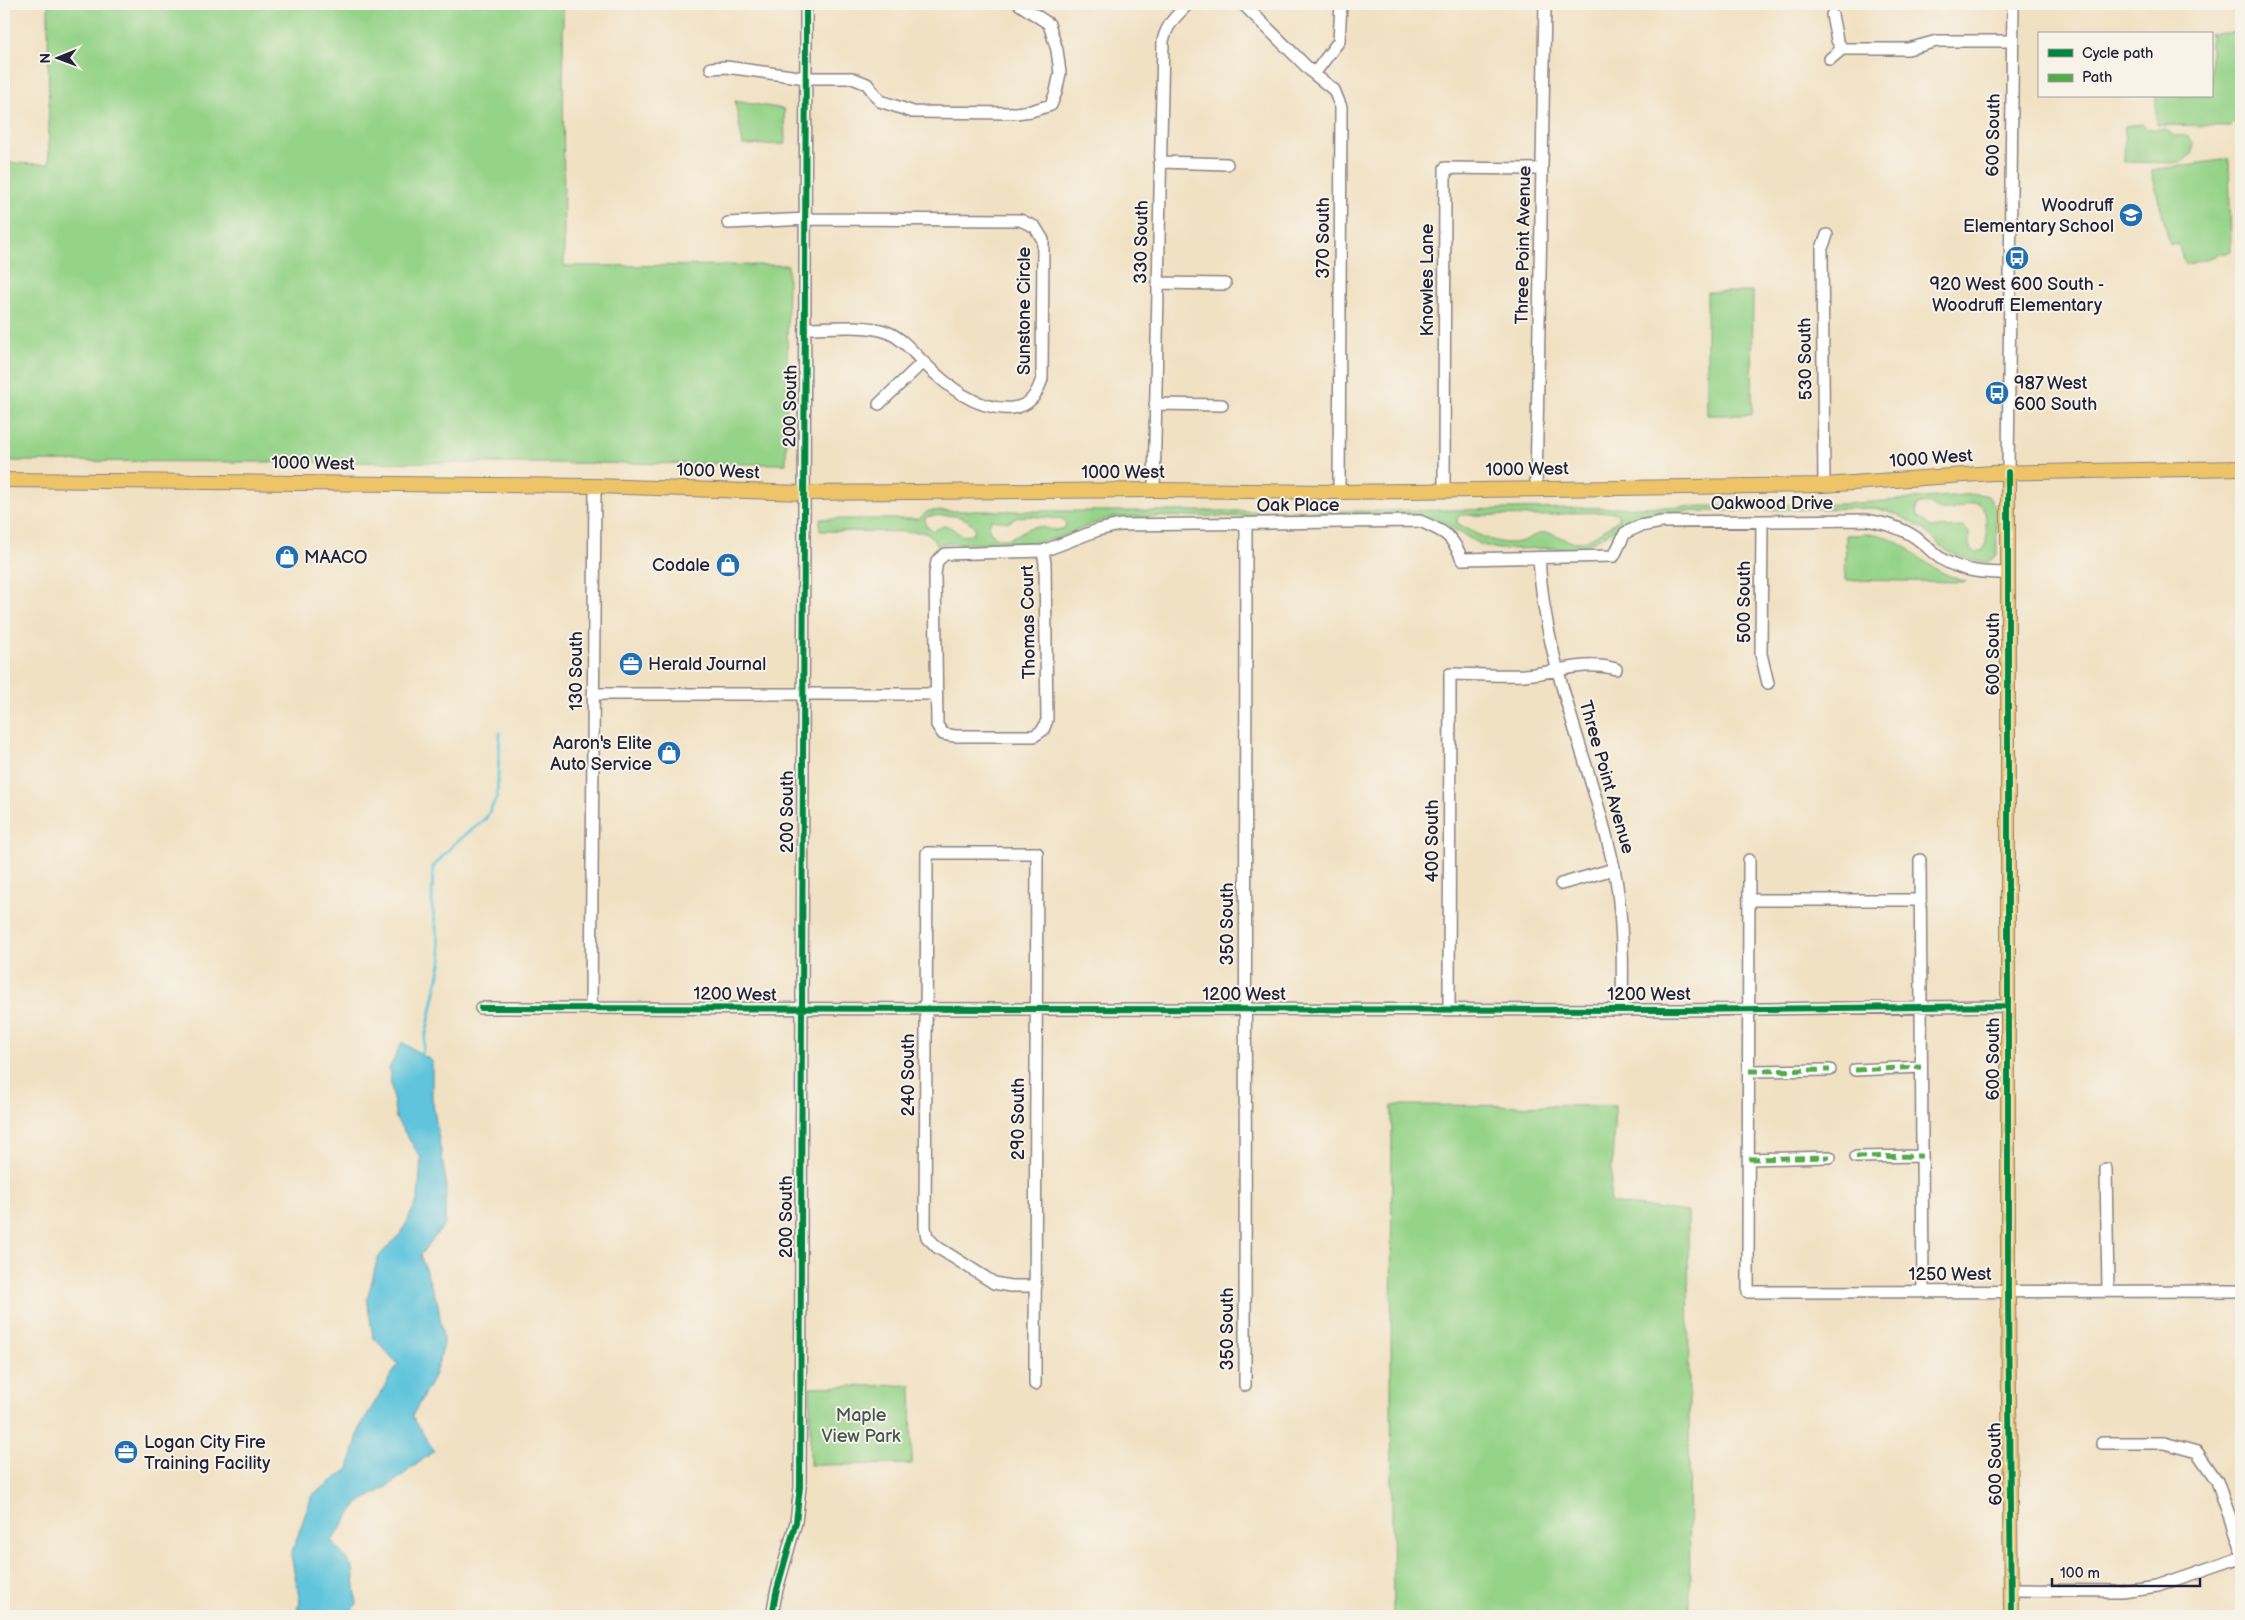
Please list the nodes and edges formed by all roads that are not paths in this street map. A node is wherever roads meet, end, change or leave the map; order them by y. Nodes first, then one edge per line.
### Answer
1 (806, 4) edge
2 (1019, 4) edge
3 (1188, 4) edge
4 (1243, 4) edge
5 (1341, 4) edge
6 (1545, 4) edge
7 (2013, 4) edge
8 (1832, 15) dead end
9 (2013, 42) junction
10 (1842, 49) junction
11 (1830, 59) dead end
12 (711, 68) dead end
13 (1314, 74) junction
14 (806, 78) junction
15 (1160, 162) junction
16 (1227, 164) dead end
17 (1542, 169) junction
18 (806, 219) junction
19 (728, 224) dead end
20 (1827, 235) dead end
21 (1158, 283) junction
22 (1225, 284) dead end
23 (807, 328) junction
24 (923, 362) junction
25 (879, 404) dead end
26 (1155, 404) junction
27 (1222, 405) dead end
28 (2241, 468) edge
29 (2008, 472) junction
30 (4, 480) edge
31 (1824, 485) junction
32 (595, 486) junction
33 (1536, 487) junction
34 (1444, 489) junction
35 (1154, 490) junction
36 (1339, 492) junction
37 (804, 493) junction
38 (1762, 521) junction
39 (1246, 523) junction
40 (1043, 551) junction
41 (1540, 558) junction
42 (2008, 573) junction
43 (1558, 669) junction
44 (1616, 669) dead end
45 (1768, 683) dead end
46 (593, 694) junction
47 (936, 694) junction
48 (803, 696) junction
49 (1037, 853) joint
50 (1749, 860) dead end
51 (1920, 860) dead end
52 (1614, 869) junction
53 (1561, 884) dead end
54 (1749, 900) junction
55 (1920, 900) junction
56 (2008, 1006) junction
57 (591, 1007) junction
58 (481, 1008) dead end
59 (1921, 1008) junction
60 (801, 1009) junction
61 (925, 1009) junction
62 (1036, 1009) junction
63 (1244, 1009) junction
64 (1449, 1009) junction
65 (1622, 1009) junction
66 (1749, 1009) junction
67 (1921, 1068) junction
68 (1830, 1070) dead end
69 (1855, 1070) dead end
70 (1749, 1071) junction
71 (1922, 1156) junction
72 (1830, 1157) dead end
73 (1856, 1157) dead end
74 (1749, 1159) junction
75 (2106, 1169) dead end
76 (1036, 1286) junction
77 (2108, 1290) junction
78 (2008, 1291) junction
79 (1923, 1292) junction
80 (2241, 1292) edge
81 (1035, 1384) dead end
82 (1245, 1385) dead end
83 (2102, 1443) dead end
84 (2241, 1550) edge
85 (2241, 1557) edge
86 (2011, 1590) junction
87 (772, 1616) edge
88 (2011, 1616) edge

1 - 14 street, 200 South
2 - 14 street
3 - 15 street, 330 South
4 - 13 street, 370 South
5 - 13 street
6 - 17 street, Three Point Avenue
7 - 9 street, 600 South
8 - 10 street
9 - 10 street
9 - 29 street, 600 South
10 - 11 street
12 - 14 street
13 - 36 street, 370 South
14 - 18 street, 200 South
15 - 16 street
15 - 21 street, 330 South
17 - 33 street, Three Point Avenue
17 - 34 street, Knowles Lane
18 - 19 street, Sunstone Circle
18 - 23 street, 200 South
18 - 24 street, Sunstone Circle
20 - 31 street, 530 South
21 - 22 street
21 - 26 street, 330 South
23 - 24 street, Sunstone Circle
23 - 37 street, 200 South
24 - 25 street
26 - 27 street
26 - 35 street, 330 South
28 - 29 main road, 1000 West
29 - 31 main road, 1000 West
29 - 42 main road, 600 South
30 - 32 main road, 1000 West
31 - 33 main road, 1000 West
32 - 37 main road, 1000 West
32 - 46 street, 130 South
33 - 34 main road, 1000 West
34 - 36 main road, 1000 West
35 - 36 main road, 1000 West
35 - 37 main road, 1000 West
37 - 48 street, 200 South
38 - 41 street, Oakwood Drive
38 - 42 street, Oakwood Drive
38 - 45 street, 500 South
39 - 40 street, Oak Place
39 - 41 street, Oak Place
39 - 63 street, 350 South
40 - 47 street, Thomas Court
40 - 47 street, Thomas Court
41 - 43 street, Three Point Avenue
42 - 56 main road, 600 South
43 - 44 street
43 - 52 street, Three Point Avenue
43 - 64 street, 400 South
46 - 48 street
46 - 57 street, 130 South
47 - 48 street
48 - 60 street, 200 South
49 - 61 street, 240 South
49 - 62 street, 290 South
50 - 54 street
51 - 55 street
52 - 53 street
52 - 65 street, Three Point Avenue
54 - 55 street
54 - 66 street
55 - 59 street
56 - 59 street, 1200 West
56 - 78 main road, 600 South
57 - 58 street, 1200 West
57 - 60 street, 1200 West
59 - 66 street, 1200 West
59 - 67 street
60 - 61 street, 1200 West
60 - 87 street, 200 South
61 - 62 street, 1200 West
61 - 76 street, 240 South
62 - 63 street, 1200 West
62 - 76 street, 290 South
63 - 64 street, 1200 West
63 - 82 street, 350 South
64 - 65 street, 1200 West
65 - 66 street, 1200 West
66 - 70 street
67 - 69 street
67 - 71 street
68 - 70 street
70 - 74 street
71 - 73 street
71 - 79 street
72 - 74 street
74 - 79 street, 1250 West
75 - 77 street
76 - 81 street, 290 South
77 - 78 street, 1250 West
77 - 80 street, 1250 West
78 - 79 street, 1250 West
78 - 86 main road, 600 South
83 - 84 street
85 - 86 street
86 - 88 main road, 600 South

